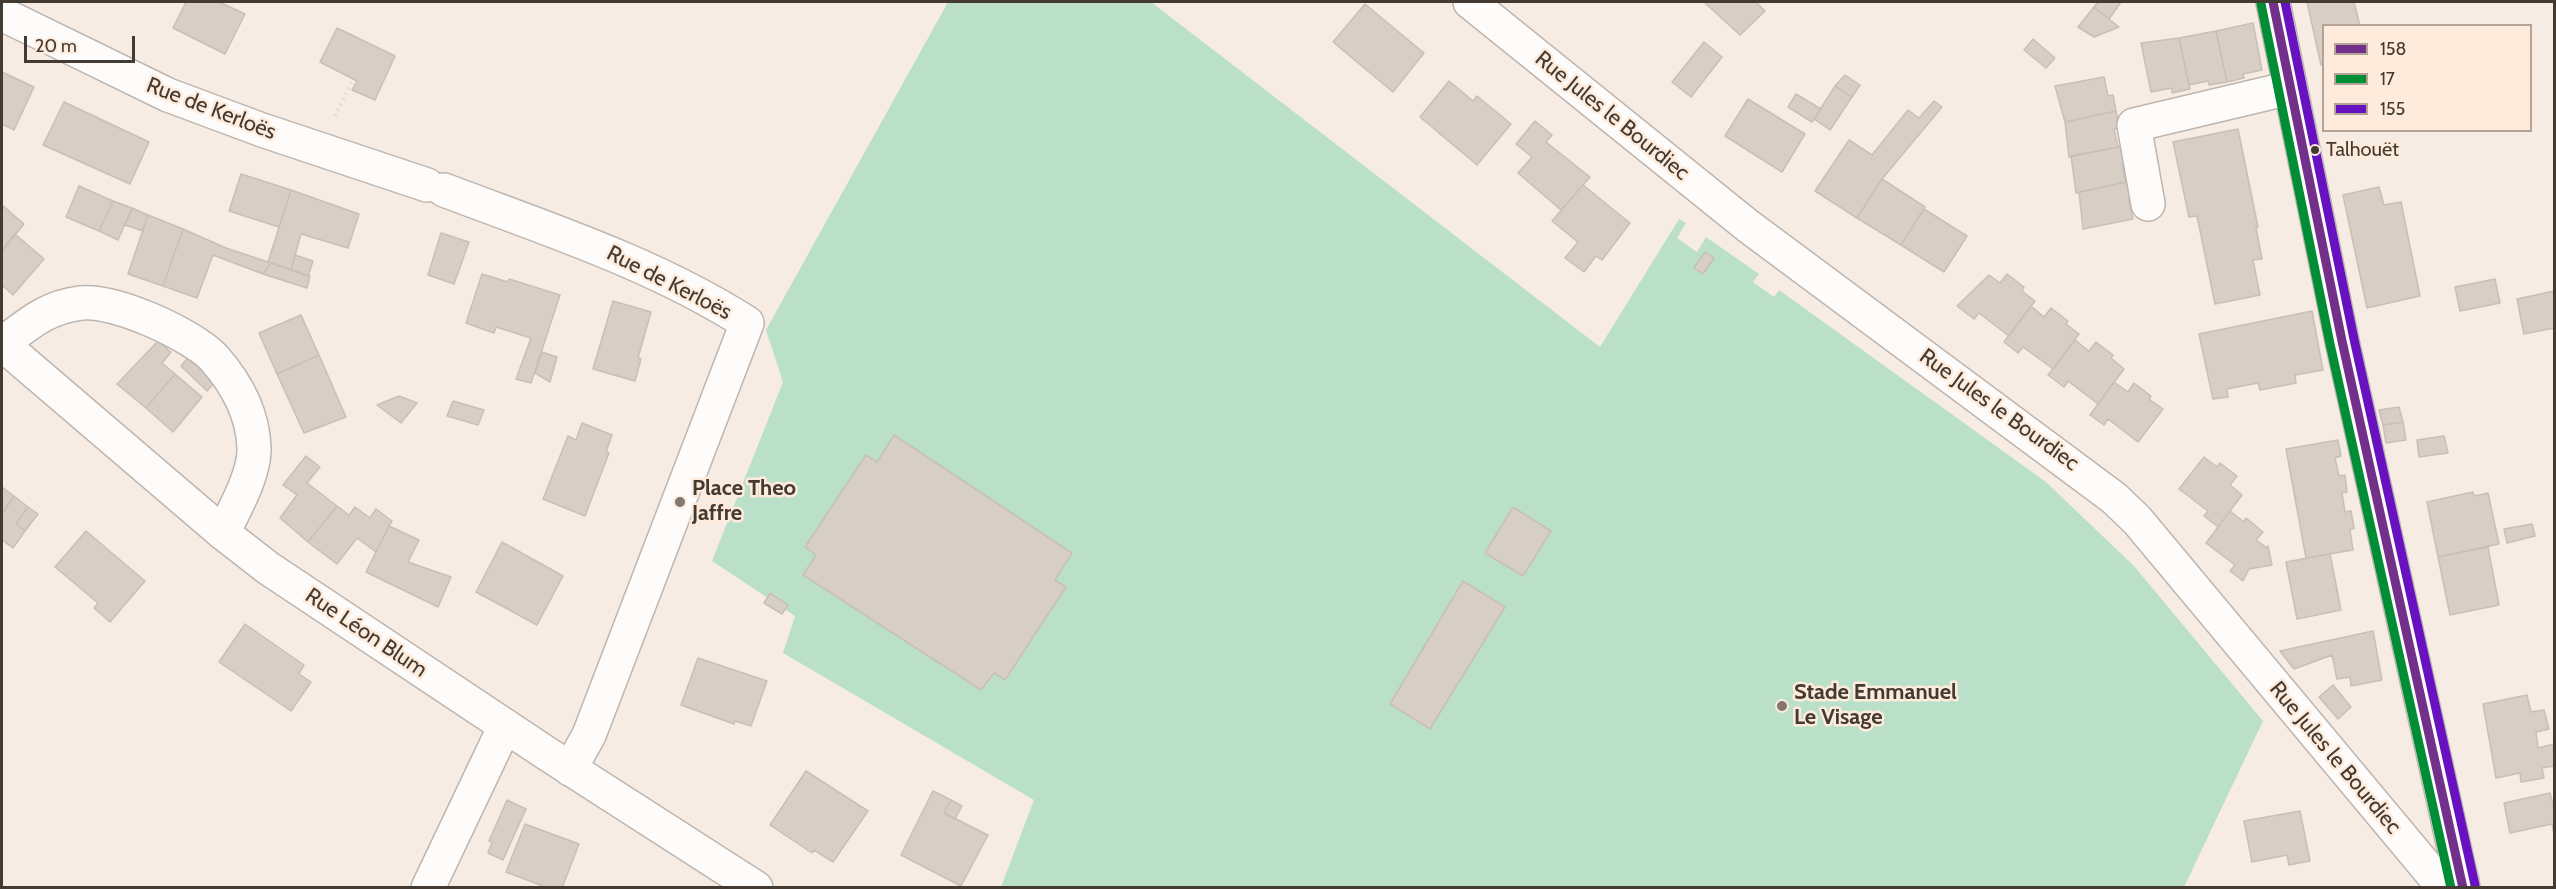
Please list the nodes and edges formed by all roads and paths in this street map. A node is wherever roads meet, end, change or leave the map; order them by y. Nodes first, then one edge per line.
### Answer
1 (1470, 2) edge
2 (2273, 2) edge
3 (2, 14) edge
4 (353, 79) dead end
5 (2290, 88) junction
6 (320, 149) junction
7 (2148, 204) dead end
8 (2, 344) edge
9 (223, 533) junction
10 (505, 726) junction
11 (570, 768) junction
12 (2463, 884) edge
13 (428, 888) edge
14 (756, 888) edge

1 - 12 street, Rue Jules le Bourdiec
2 - 5 street
3 - 6 street, Rue de Kerloës
4 - 6 path
5 - 7 street
5 - 12 street
6 - 11 street, Rue de Kerloës
8 - 9 street, Rue Léon Blum
8 - 9 street
9 - 10 street, Rue Léon Blum
10 - 11 street, Rue Léon Blum
10 - 13 street
11 - 14 street, Rue Léon Blum

